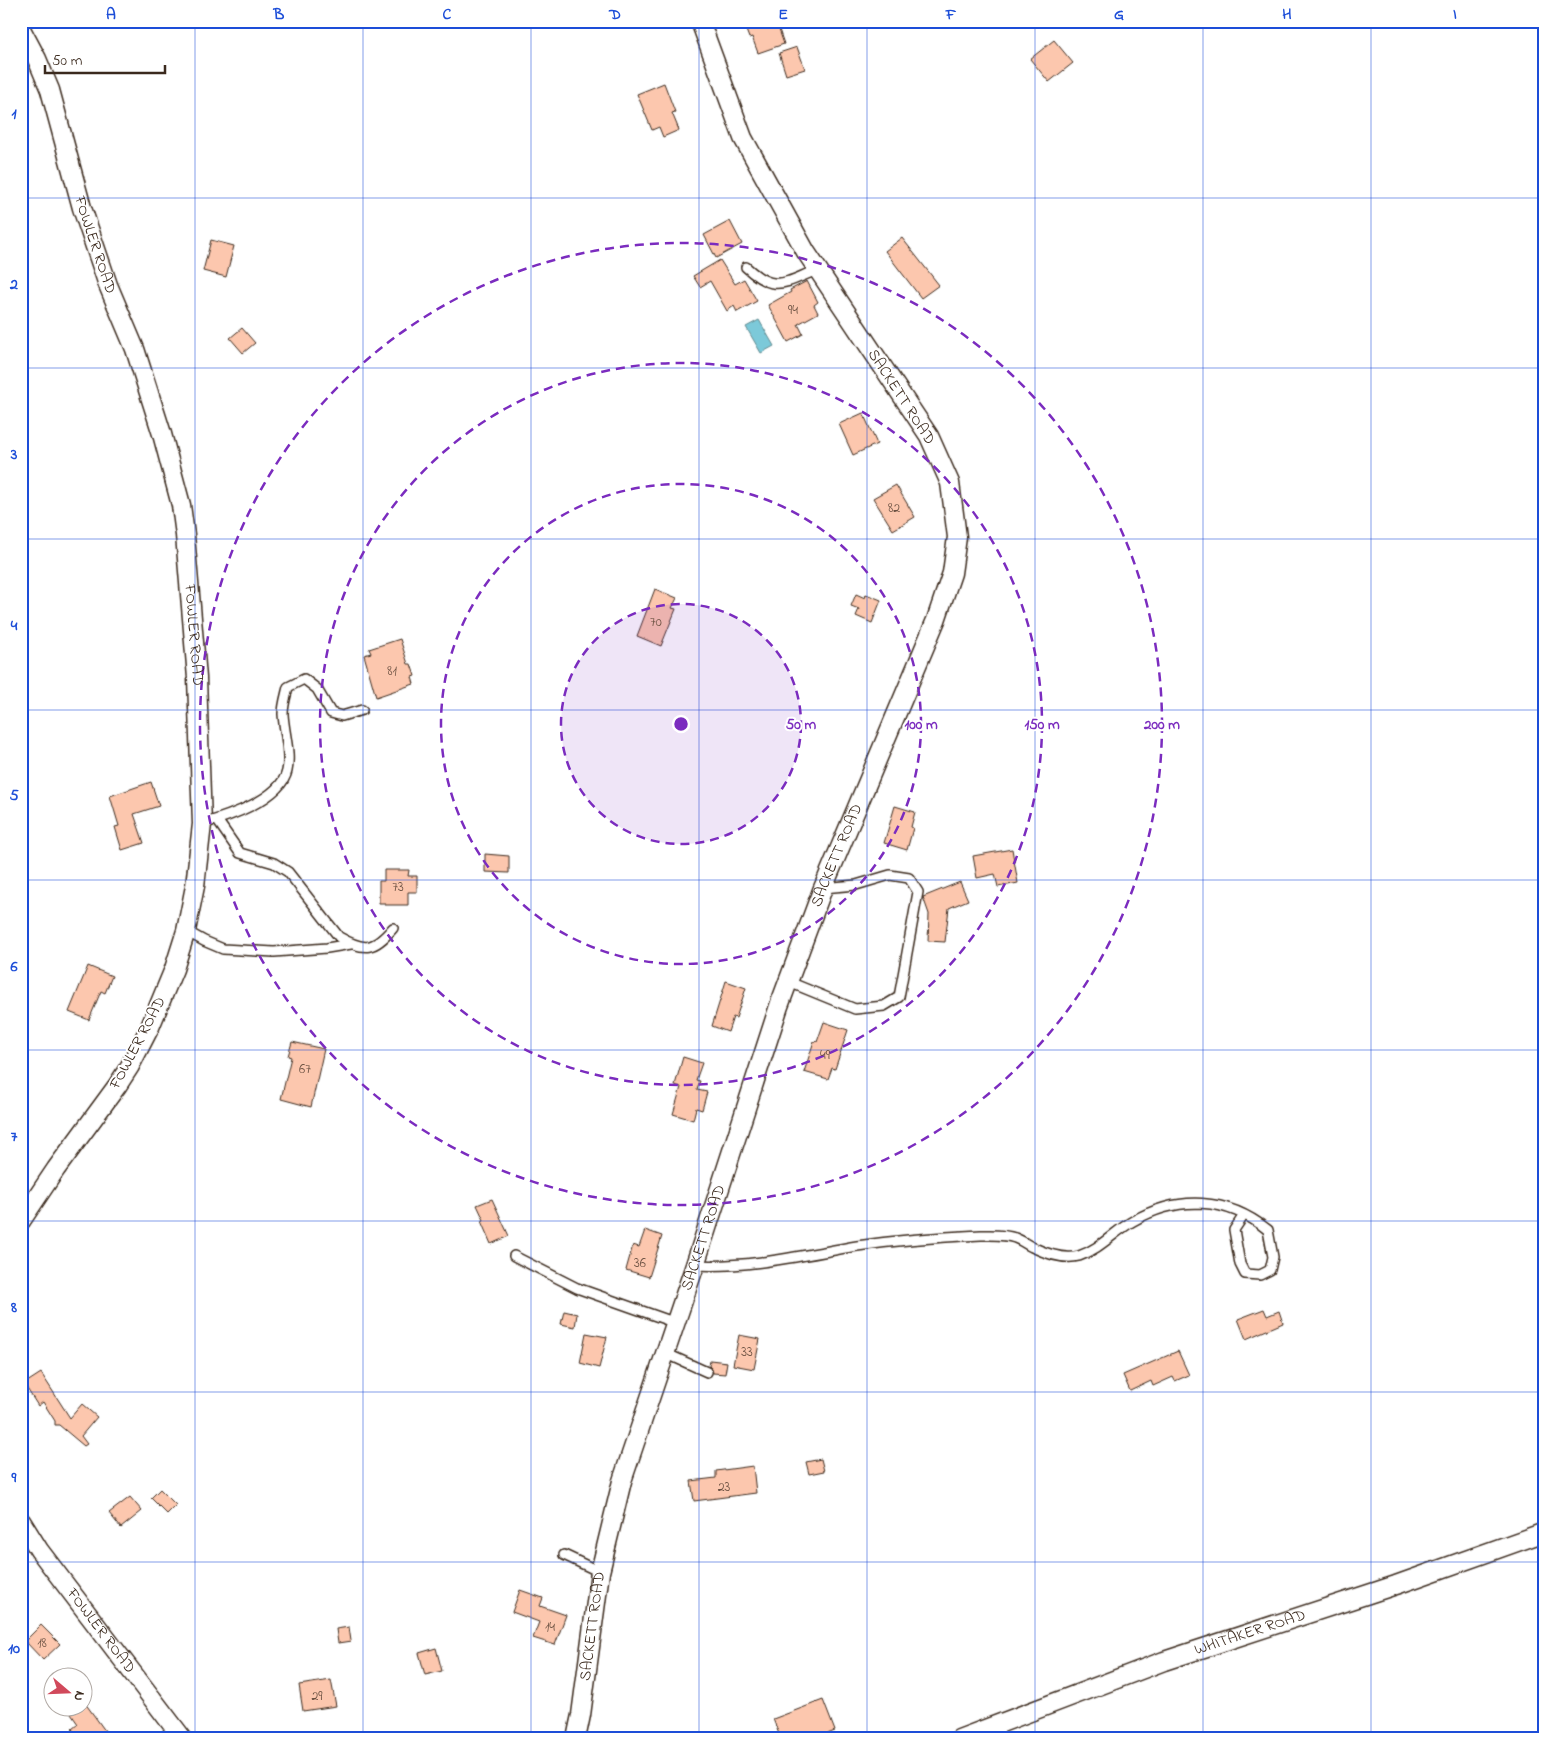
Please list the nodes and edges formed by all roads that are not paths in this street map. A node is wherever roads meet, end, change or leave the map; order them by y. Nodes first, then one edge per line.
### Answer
1 (700, 21) edge
2 (21, 29) edge
3 (746, 267) dead end
4 (817, 270) junction
5 (362, 710) dead end
6 (209, 822) junction
7 (823, 888) junction
8 (393, 928) dead end
9 (186, 930) junction
10 (351, 944) junction
11 (789, 982) junction
12 (1244, 1216) junction
13 (21, 1221) edge
14 (514, 1256) dead end
15 (695, 1265) junction
16 (676, 1323) junction
17 (665, 1353) junction
18 (706, 1372) dead end
19 (21, 1521) edge
20 (1545, 1532) edge
21 (564, 1555) dead end
22 (600, 1572) junction
23 (183, 1739) edge
24 (576, 1739) edge
25 (958, 1739) edge

1 - 4 street, SACKETT ROAD
2 - 6 street, FOWLER ROAD
3 - 4 lane
4 - 7 street, SACKETT ROAD
5 - 6 lane
6 - 9 street, FOWLER ROAD
6 - 10 lane
7 - 11 street, SACKETT ROAD
7 - 11 lane
8 - 10 lane
9 - 10 lane
9 - 13 street, FOWLER ROAD
11 - 15 street, SACKETT ROAD
12 - 12 lane
12 - 15 lane
14 - 16 lane
15 - 16 street, SACKETT ROAD
16 - 17 street, SACKETT ROAD
17 - 18 lane
17 - 22 street, SACKETT ROAD
19 - 23 street, FOWLER ROAD
20 - 25 street, WHITAKER ROAD
21 - 22 lane
22 - 24 street, SACKETT ROAD

